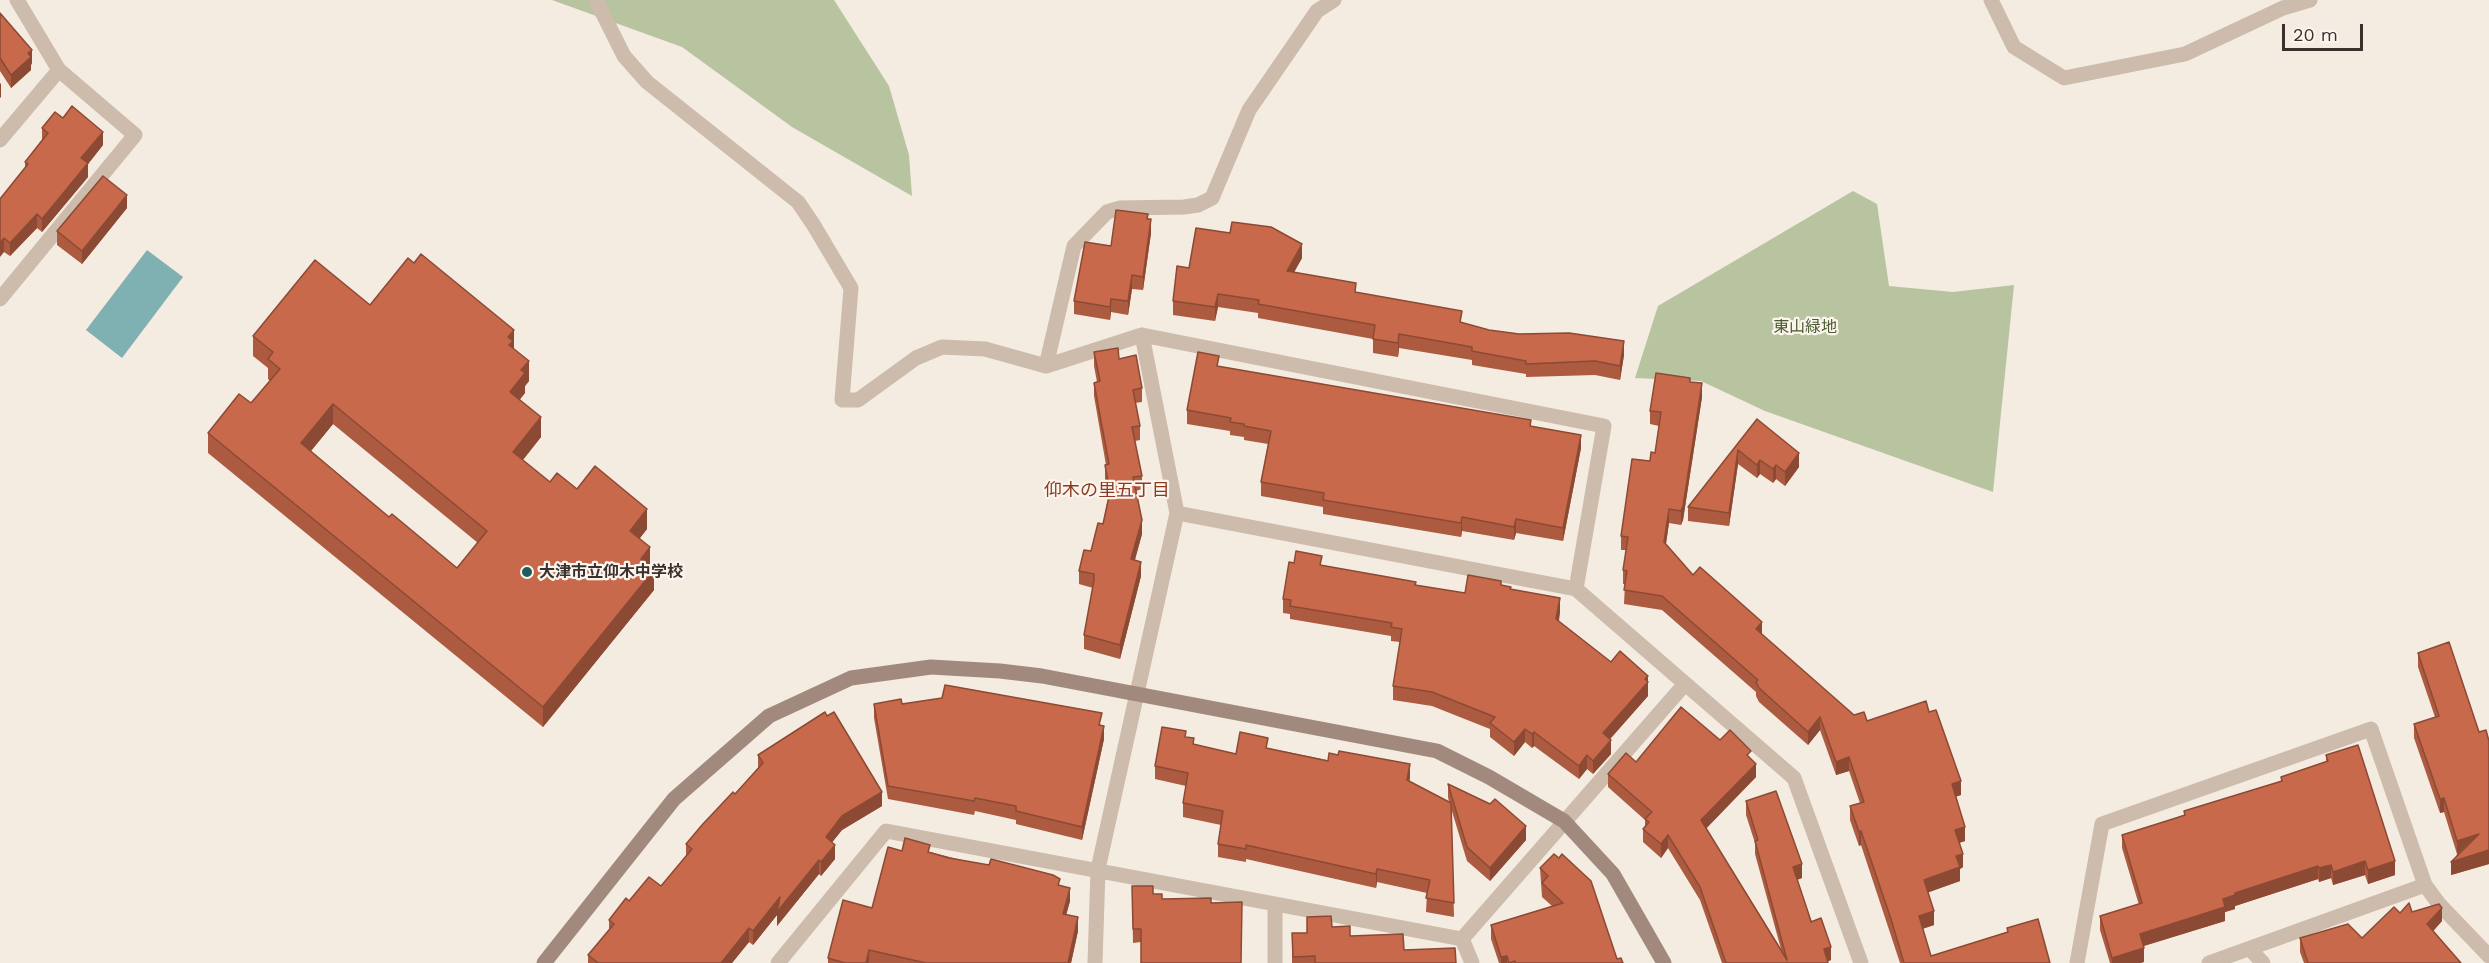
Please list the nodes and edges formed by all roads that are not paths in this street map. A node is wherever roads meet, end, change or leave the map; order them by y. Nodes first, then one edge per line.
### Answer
1 (17, 0) edge
2 (597, 0) edge
3 (1334, 0) edge
4 (1991, 0) edge
5 (2310, 0) edge
6 (59, 70) junction
7 (0, 140) edge
8 (0, 299) edge
9 (1142, 335) junction
10 (1046, 366) junction
11 (1177, 513) junction
12 (1576, 589) junction
13 (1684, 685) junction
14 (1136, 694) junction
15 (1564, 821) junction
16 (1098, 869) junction
17 (2425, 885) junction
18 (1275, 904) junction
19 (1462, 939) junction
20 (2250, 949) junction
21 (2489, 956) edge
22 (544, 963) edge
23 (778, 963) edge
24 (1095, 963) edge
25 (1275, 963) edge
26 (1472, 963) edge
27 (1664, 963) edge
28 (1861, 963) edge
29 (2077, 963) edge
30 (2209, 963) edge
31 (2263, 963) edge

1 - 6 street
2 - 10 street
3 - 10 street
4 - 5 street
6 - 7 street
6 - 8 street
9 - 10 street
9 - 11 street
9 - 12 street
11 - 12 street
11 - 14 street
12 - 13 street
13 - 15 street
13 - 28 street
14 - 15 street
14 - 16 street
14 - 22 street
15 - 19 street
15 - 27 street
16 - 18 street
16 - 23 street
16 - 24 street
17 - 20 street
17 - 21 street
17 - 29 street
18 - 19 street
18 - 25 street
19 - 26 street
20 - 30 street
20 - 31 street

